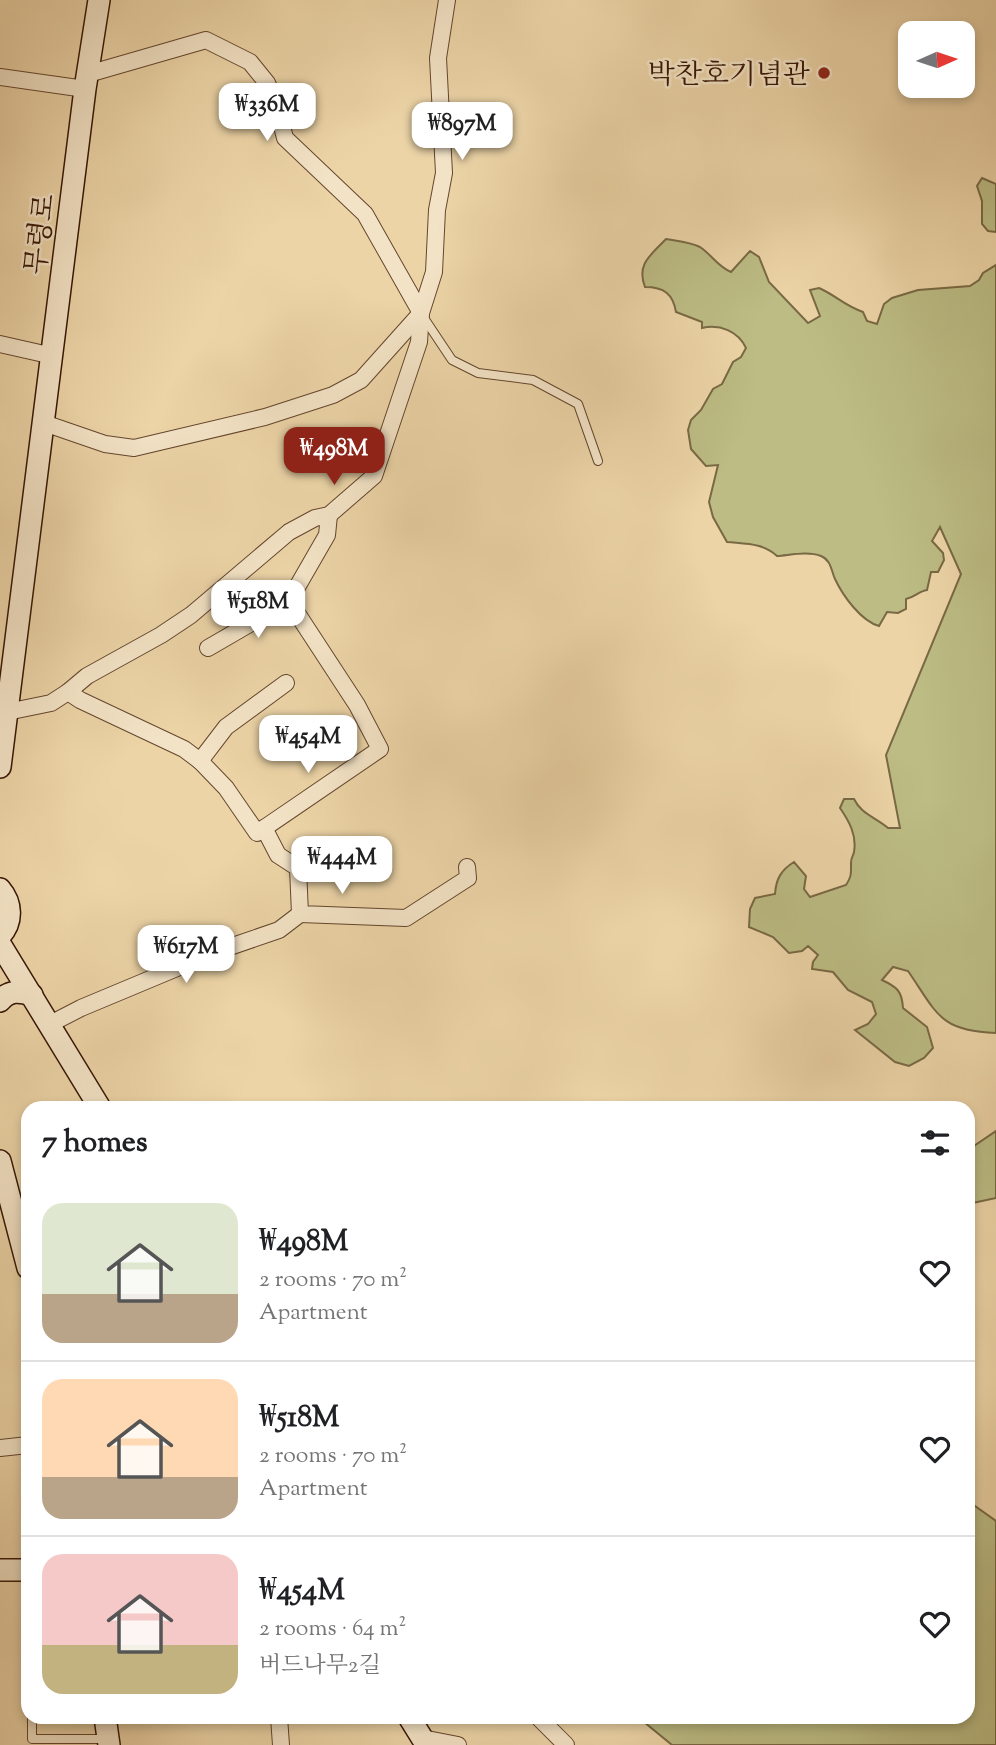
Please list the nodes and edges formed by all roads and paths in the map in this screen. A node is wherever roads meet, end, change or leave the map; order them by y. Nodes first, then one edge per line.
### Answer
1 (99, 0) edge
2 (447, 0) edge
3 (0, 77) edge
4 (86, 81) junction
5 (421, 313) junction
6 (0, 344) edge
7 (53, 356) junction
8 (44, 423) junction
9 (598, 461) dead end
10 (329, 515) junction
11 (289, 601) junction
12 (208, 648) dead end
13 (286, 683) dead end
14 (68, 692) junction
15 (7, 712) junction
16 (200, 761) junction
17 (0, 766) edge
18 (264, 828) junction
19 (467, 867) dead end
20 (0, 889) edge
21 (300, 914) junction
22 (0, 936) edge
23 (0, 944) edge
24 (32, 995) junction
25 (0, 1001) edge
26 (50, 1024) junction
27 (96, 1101) edge
28 (0, 1161) edge
29 (21, 1241) edge
30 (21, 1446) edge
31 (0, 1448) edge
32 (0, 1570) edge
33 (21, 1570) edge
34 (32, 1724) edge
35 (106, 1724) edge
36 (280, 1724) edge
37 (413, 1724) edge
38 (545, 1724) edge
39 (108, 1742) edge
40 (422, 1742) edge
41 (281, 1745) edge
42 (458, 1745) edge
43 (566, 1745) edge

1 - 4 main road, 무령로
2 - 5 street
3 - 4 street
4 - 5 street
4 - 7 main road, 무령로
5 - 8 street
5 - 9 lane
5 - 10 street
6 - 7 street
7 - 8 main road, 무령로
8 - 15 main road, 무령로
10 - 11 street
10 - 14 street
11 - 12 street
11 - 18 street
13 - 16 street
14 - 15 street
14 - 16 street
15 - 17 main road, 무령로
16 - 18 street
18 - 21 street
19 - 21 street
20 - 22 main road
21 - 26 street
23 - 24 main road
24 - 25 main road
24 - 26 main road
26 - 27 main road
28 - 29 main road
30 - 31 street
32 - 33 main road
34 - 39 lane
35 - 39 main road
36 - 41 street
37 - 40 main road
38 - 43 street
40 - 42 street

